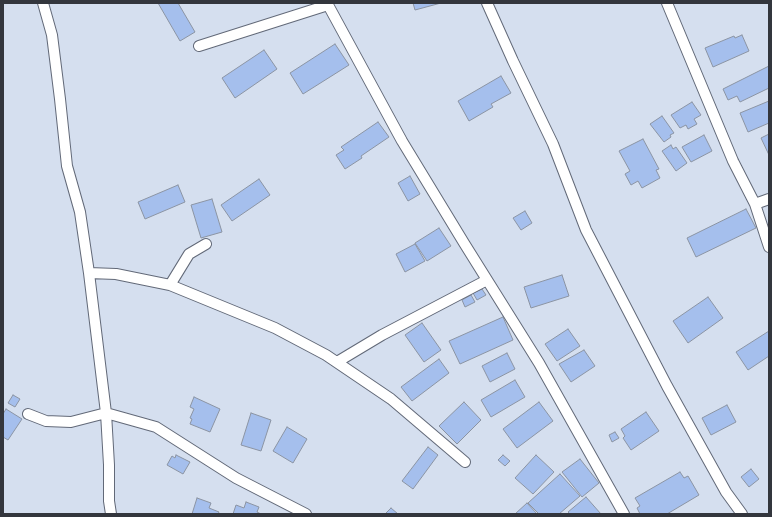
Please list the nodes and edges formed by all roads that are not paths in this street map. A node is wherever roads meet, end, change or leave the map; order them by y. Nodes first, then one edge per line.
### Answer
1 (43, 3) edge
2 (487, 3) edge
3 (667, 3) edge
4 (328, 4) edge
5 (199, 46) dead end
6 (769, 199) edge
7 (755, 204) junction
8 (206, 244) dead end
9 (769, 247) edge
10 (89, 272) junction
11 (487, 280) junction
12 (170, 286) junction
13 (336, 362) junction
14 (106, 413) junction
15 (28, 414) dead end
16 (465, 462) dead end
17 (111, 514) edge
18 (306, 514) edge
19 (624, 514) edge
20 (742, 514) edge

1 - 10 street
2 - 20 street
3 - 7 street
4 - 5 street
4 - 11 street
6 - 7 street
7 - 9 street
8 - 12 street
10 - 12 street
10 - 14 street
11 - 13 street
11 - 19 street
12 - 13 street
13 - 16 street
14 - 15 street
14 - 17 street
14 - 18 street

